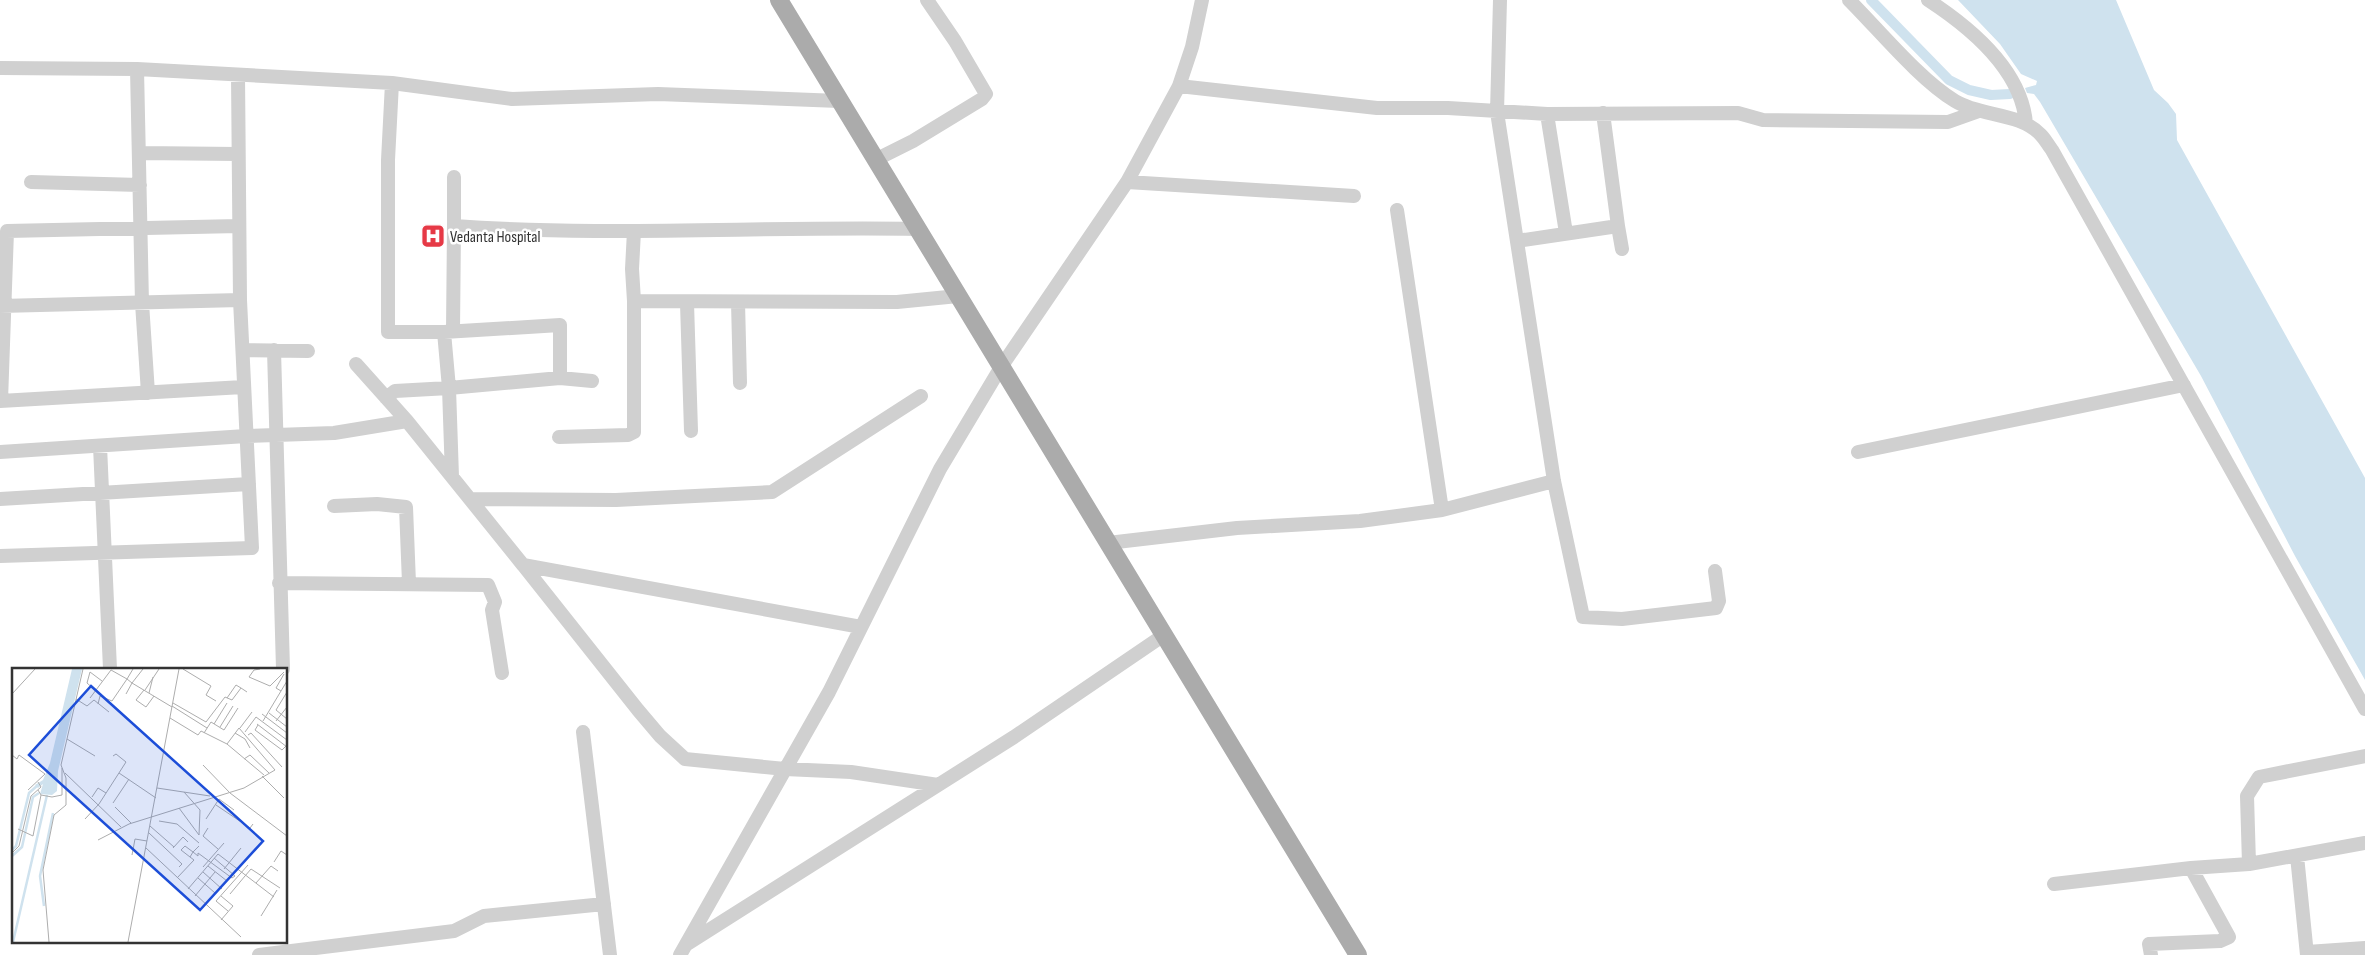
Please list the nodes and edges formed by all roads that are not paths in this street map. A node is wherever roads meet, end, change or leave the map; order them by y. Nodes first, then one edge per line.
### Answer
1 (779, 0) edge
2 (927, 0) edge
3 (1202, 0) edge
4 (1500, 0) edge
5 (1850, 0) edge
6 (1928, 0) edge
7 (0, 68) edge
8 (136, 69) junction
9 (238, 75) junction
10 (392, 83) junction
11 (1179, 86) junction
12 (839, 101) junction
13 (1979, 111) junction
14 (1497, 112) junction
15 (1602, 113) junction
16 (1547, 114) junction
17 (2026, 124) junction
18 (140, 153) junction
19 (238, 154) junction
20 (875, 160) junction
21 (454, 177) dead end
22 (31, 182) dead end
23 (1127, 182) junction
24 (140, 185) junction
25 (1354, 196) dead end
26 (1397, 210) dead end
27 (239, 226) junction
28 (454, 226) junction
29 (1618, 226) junction
30 (141, 228) junction
31 (917, 229) junction
32 (634, 231) junction
33 (1566, 233) junction
34 (1517, 241) junction
35 (1622, 249) dead end
36 (958, 296) junction
37 (240, 300) junction
38 (634, 300) junction
39 (738, 302) junction
40 (142, 303) junction
41 (687, 303) junction
42 (2, 306) edge
43 (449, 332) junction
44 (243, 350) junction
45 (274, 350) junction
46 (308, 351) dead end
47 (356, 364) dead end
48 (1001, 367) junction
49 (560, 378) junction
50 (592, 382) dead end
51 (740, 383) dead end
52 (2184, 386) junction
53 (243, 387) junction
54 (449, 388) junction
55 (148, 393) junction
56 (921, 396) dead end
57 (386, 398) junction
58 (0, 401) edge
59 (407, 421) junction
60 (690, 431) dead end
61 (246, 436) junction
62 (277, 436) junction
63 (559, 437) dead end
64 (100, 446) junction
65 (0, 452) edge
66 (1858, 452) dead end
67 (452, 477) junction
68 (1554, 481) junction
69 (248, 484) junction
70 (102, 491) junction
71 (0, 499) edge
72 (470, 499) junction
73 (334, 506) dead end
74 (1442, 510) junction
75 (1108, 543) junction
76 (105, 552) junction
77 (0, 556) edge
78 (523, 565) junction
79 (1715, 571) dead end
80 (409, 583) junction
81 (279, 584) junction
82 (861, 627) junction
83 (1164, 635) junction
84 (110, 668) edge
85 (283, 668) edge
86 (502, 673) dead end
87 (2365, 709) edge
88 (583, 732) dead end
89 (2365, 756) edge
90 (785, 769) junction
91 (938, 785) junction
92 (2364, 846) edge
93 (2297, 856) junction
94 (2249, 864) junction
95 (2191, 868) junction
96 (2054, 884) dead end
97 (604, 904) junction
98 (2365, 948) edge
99 (683, 950) edge
100 (2307, 954) edge
101 (259, 955) edge
102 (610, 955) edge
103 (1358, 955) edge
104 (2151, 955) edge

1 - 12 main road
2 - 20 street
3 - 11 street
4 - 14 street
5 - 13 street
6 - 17 street
7 - 8 street
8 - 9 street
8 - 18 street
9 - 10 street
9 - 19 street
10 - 12 street
10 - 43 street
11 - 14 street
11 - 23 street
12 - 20 main road
13 - 15 street
13 - 17 street
14 - 16 street
14 - 34 street
15 - 16 street
15 - 29 street
16 - 33 street
17 - 52 street
18 - 19 street
18 - 24 street
19 - 27 street
20 - 31 main road
21 - 28 street
22 - 24 street
23 - 25 street
23 - 48 street
24 - 30 street
26 - 74 street
27 - 30 street
27 - 37 street
28 - 32 street
28 - 43 street
29 - 33 street
29 - 35 street
30 - 40 street
30 - 42 street
31 - 32 street
31 - 36 main road
32 - 38 street
33 - 34 street
34 - 68 street
36 - 39 street
36 - 48 main road
37 - 40 street
37 - 44 street
38 - 41 street
38 - 63 street
39 - 41 street
39 - 51 street
40 - 42 street
40 - 55 street
41 - 60 street
42 - 58 street
43 - 49 street
43 - 54 street
44 - 45 street
44 - 53 street
45 - 46 street
45 - 62 street
47 - 57 street
48 - 75 main road
48 - 82 street
49 - 50 street
49 - 54 street
52 - 66 street
52 - 87 street
53 - 55 street
53 - 61 street
54 - 57 street
54 - 67 street
55 - 58 street
56 - 72 street
57 - 59 street
59 - 62 street
59 - 67 street
61 - 62 street
61 - 64 street
61 - 69 street
62 - 81 street
64 - 65 street
64 - 70 street
67 - 72 street
68 - 74 street
68 - 79 street
69 - 70 street
69 - 76 street
70 - 71 street
70 - 76 street
72 - 78 street
73 - 80 street
74 - 75 street
75 - 83 main road
76 - 77 street
76 - 84 street
78 - 82 street
78 - 90 street
80 - 81 street
80 - 86 street
81 - 85 street
82 - 90 street
83 - 91 street
83 - 103 main road
88 - 97 street
89 - 94 street
90 - 91 street
90 - 99 street
91 - 99 street
92 - 93 street
93 - 94 street
93 - 100 street
94 - 95 street
95 - 96 street
95 - 104 street
97 - 101 street
97 - 102 street
98 - 100 street

